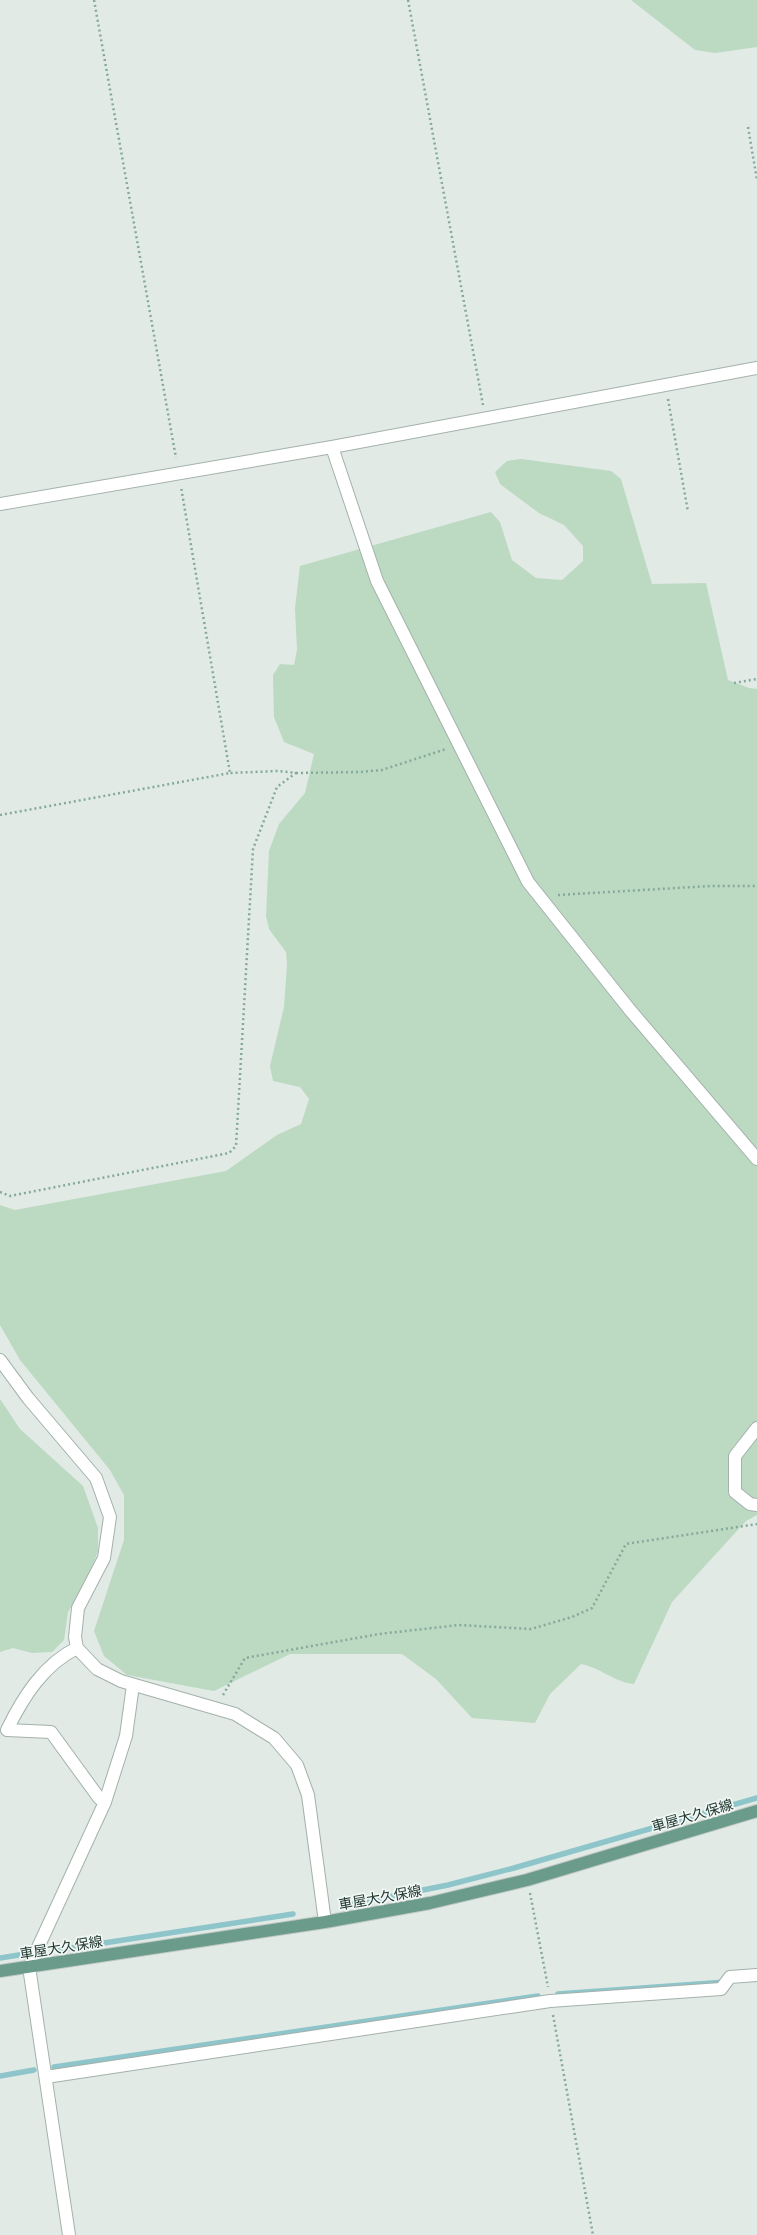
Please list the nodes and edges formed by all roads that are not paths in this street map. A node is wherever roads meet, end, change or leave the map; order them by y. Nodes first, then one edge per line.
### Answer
1 (757, 368) edge
2 (332, 447) junction
3 (0, 504) edge
4 (757, 1159) edge
5 (0, 1360) edge
6 (757, 1428) edge
7 (757, 1505) edge
8 (77, 1648) junction
9 (133, 1684) junction
10 (4, 1731) edge
11 (105, 1802) junction
12 (757, 1811) edge
13 (325, 1922) junction
14 (29, 1967) junction
15 (0, 1971) edge
16 (757, 1975) edge
17 (46, 2077) junction
18 (69, 2235) edge

1 - 2 street
2 - 3 street
2 - 4 street
5 - 8 street
6 - 7 street
8 - 9 street
8 - 10 street
9 - 11 street
9 - 13 street
10 - 11 street
11 - 14 street
12 - 13 main road, 車屋大久保線
13 - 14 main road, 車屋大久保線
14 - 15 main road, 車屋大久保線
14 - 17 street
16 - 17 street
17 - 18 street

